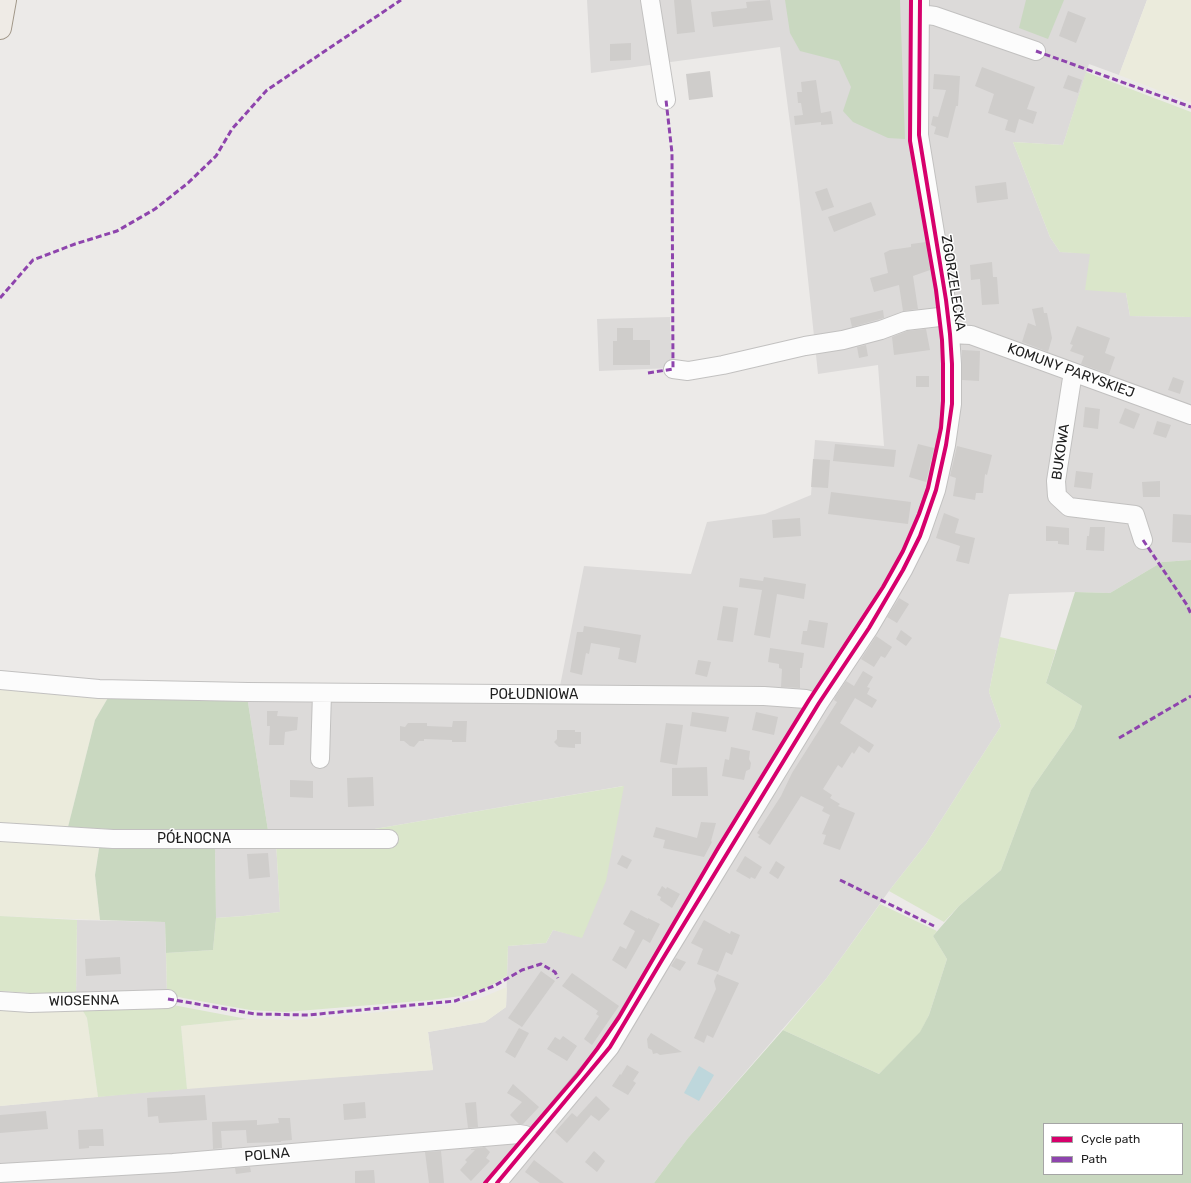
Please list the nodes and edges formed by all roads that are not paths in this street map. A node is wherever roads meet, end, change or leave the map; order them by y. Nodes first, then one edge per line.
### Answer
1 (5, 0) edge
2 (650, 0) edge
3 (920, 7) edge
4 (0, 28) edge
5 (1036, 51) dead end
6 (666, 100) dead end
7 (949, 325) junction
8 (673, 369) dead end
9 (1073, 372) junction
10 (1191, 415) edge
11 (1143, 540) dead end
12 (0, 680) edge
13 (322, 693) junction
14 (818, 703) junction
15 (320, 759) dead end
16 (0, 832) edge
17 (389, 839) dead end
18 (168, 999) dead end
19 (0, 1001) edge
20 (532, 1141) junction
21 (0, 1173) edge
22 (497, 1183) edge

1 - 4 main road
2 - 6 street
3 - 5 street
3 - 7 street, ZGORZELECKA
7 - 8 street, KOMUNY PARYSKIEJ
7 - 9 street, KOMUNY PARYSKIEJ
7 - 14 street, ZGORZELECKA
9 - 10 street, KOMUNY PARYSKIEJ
9 - 11 street, BUKOWA
12 - 13 street, POŁUDNIOWA
13 - 14 street, POŁUDNIOWA
13 - 15 street
14 - 20 street, ZGORZELECKA
16 - 17 street, PÓŁNOCNA
18 - 19 street, WIOSENNA
20 - 21 street, POLNA
20 - 22 street, ZGORZELECKA

